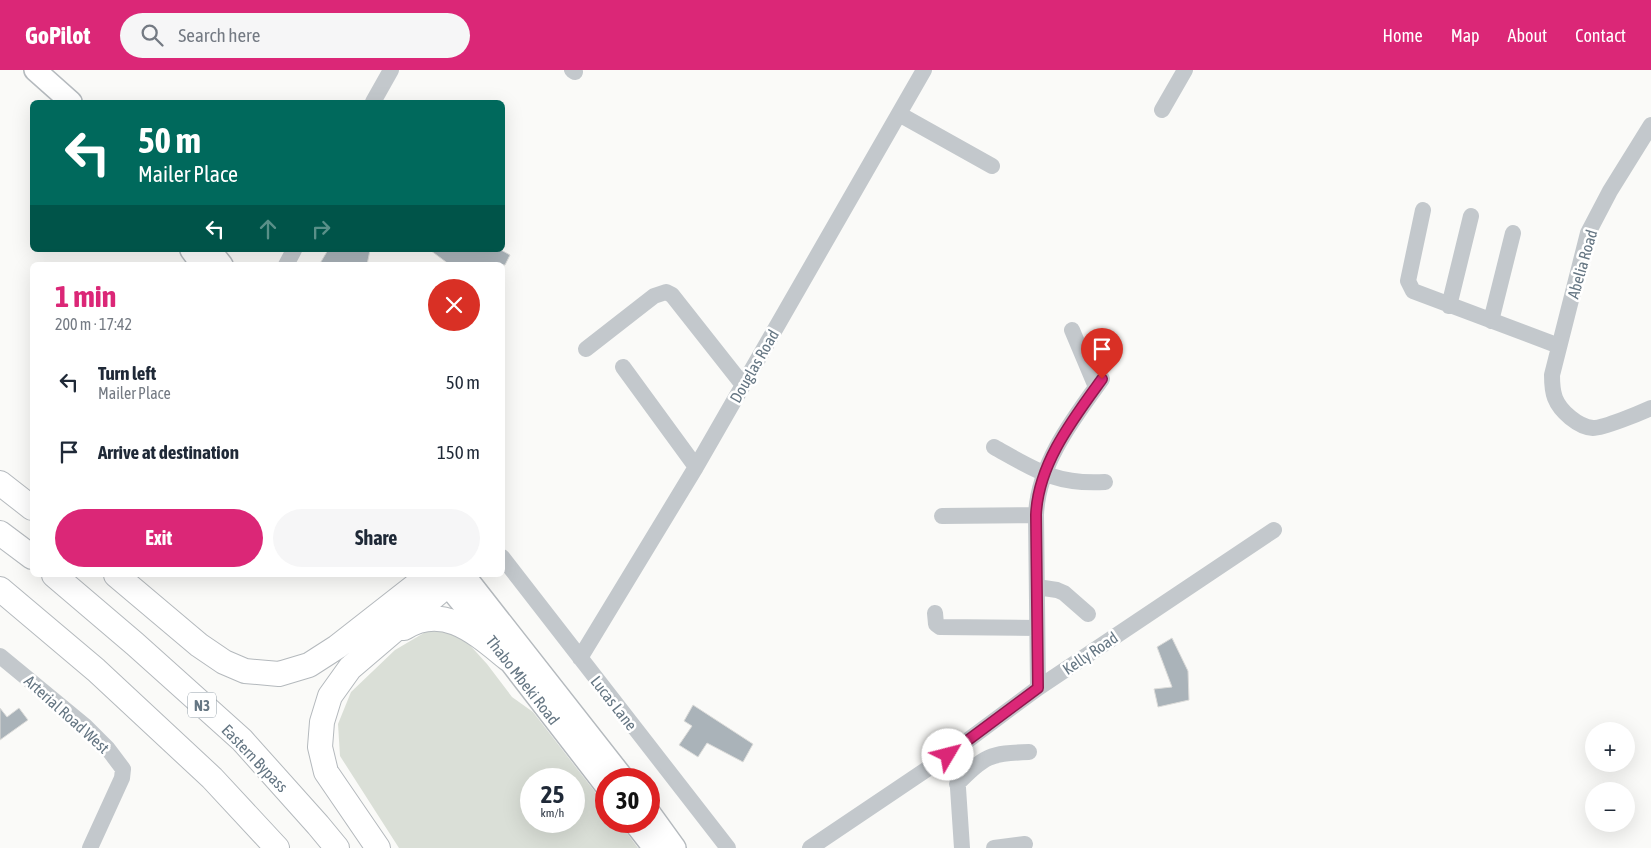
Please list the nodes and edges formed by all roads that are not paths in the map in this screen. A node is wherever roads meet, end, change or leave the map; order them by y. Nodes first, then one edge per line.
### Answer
1 (924, 70) edge
2 (1185, 70) edge
3 (25, 71) edge
4 (385, 72) edge
5 (51, 95) edge
6 (65, 100) edge
7 (374, 100) edge
8 (1162, 110) dead end
9 (899, 114) junction
10 (1651, 125) edge
11 (992, 166) dead end
12 (1423, 210) dead end
13 (1471, 216) dead end
14 (1513, 233) dead end
15 (212, 252) edge
16 (220, 262) edge
17 (1449, 306) junction
18 (1491, 321) junction
19 (1072, 330) dead end
20 (1560, 346) junction
21 (586, 348) dead end
22 (624, 367) dead end
23 (743, 385) junction
24 (1651, 408) edge
25 (994, 447) dead end
26 (696, 467) junction
27 (1044, 475) junction
28 (1105, 482) dead end
29 (0, 483) edge
30 (30, 506) edge
31 (1036, 515) junction
32 (942, 516) dead end
33 (1274, 530) dead end
34 (0, 533) edge
35 (30, 556) edge
36 (505, 561) edge
37 (56, 577) edge
38 (118, 577) edge
39 (402, 577) edge
40 (448, 577) edge
41 (1037, 587) junction
42 (0, 589) edge
43 (935, 613) dead end
44 (1088, 614) dead end
45 (367, 623) junction
46 (1037, 628) junction
47 (378, 644) junction
48 (0, 656) edge
49 (580, 658) junction
50 (508, 659) junction
51 (1038, 688) junction
52 (1029, 752) dead end
53 (948, 755) junction
54 (614, 768) edge
55 (595, 772) edge
56 (958, 784) junction
57 (660, 827) edge
58 (643, 833) edge
59 (1025, 844) dead end
60 (90, 848) edge
61 (277, 848) edge
62 (337, 848) edge
63 (378, 848) edge
64 (654, 848) edge
65 (675, 848) edge
66 (728, 848) edge
67 (810, 848) edge
68 (962, 848) edge
69 (994, 848) edge

1 - 9 street, Douglas Road
2 - 8 street
3 - 5 main road
4 - 7 street
5 - 6 main road
9 - 11 street
9 - 23 street, Douglas Road
10 - 20 street, Abelia Road
12 - 17 street
13 - 17 street
14 - 18 street
15 - 16 main road
17 - 18 street
18 - 20 street
19 - 27 street
20 - 24 street, Abelia Road
21 - 23 street
22 - 26 street
23 - 26 street, Douglas Road
25 - 27 street
26 - 49 street, Douglas Road
27 - 28 street
27 - 31 street
29 - 30 highway
31 - 32 street
31 - 41 street
33 - 51 street, Kelly Road
34 - 35 highway
36 - 49 street, Lucas Lane
37 - 62 highway, Eastern Bypass / N3
38 - 45 highway
39 - 45 highway
40 - 45 highway
40 - 47 highway
40 - 50 main road, Thabo Mbeki Road
40 - 54 main road, Thabo Mbeki Road
41 - 44 street
41 - 46 street
42 - 61 highway
43 - 46 street
46 - 51 street
47 - 50 highway
47 - 63 highway
48 - 60 street, Arterial Road West
49 - 66 street, Lucas Lane
50 - 55 main road, Thabo Mbeki Road
51 - 53 street, Kelly Road
52 - 56 street
53 - 56 street
53 - 67 street, Kelly Road
56 - 68 street
57 - 65 main road
58 - 64 main road
59 - 69 street

